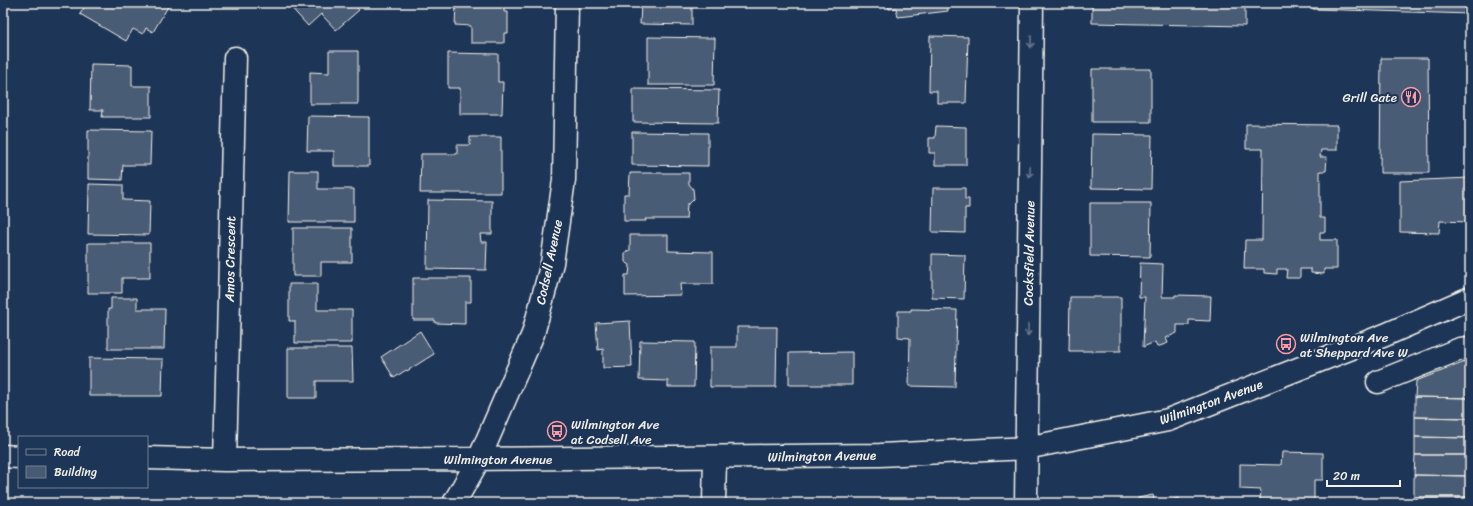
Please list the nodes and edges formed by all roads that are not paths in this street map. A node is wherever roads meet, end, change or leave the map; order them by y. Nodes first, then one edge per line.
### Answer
1 (566, 3) edge
2 (1032, 3) edge
3 (235, 58) dead end
4 (1470, 298) edge
5 (1470, 348) edge
6 (1378, 382) dead end
7 (1026, 448) junction
8 (3, 456) edge
9 (18, 456) edge
10 (715, 457) junction
11 (148, 458) edge
12 (479, 459) junction
13 (225, 460) junction
14 (454, 503) edge
15 (714, 503) edge
16 (1026, 503) edge

1 - 12 street, Codsell Avenue
2 -> 7 street, Cocksfield Avenue
3 - 13 street, Amos Crescent
4 - 7 street, Wilmington Avenue
5 - 6 street
7 - 10 street, Wilmington Avenue
7 - 16 street, Cocksfield Avenue
8 - 9 street
10 - 12 street, Wilmington Avenue
10 - 15 street
11 - 13 street, Wilmington Avenue
12 - 13 street, Wilmington Avenue
12 - 14 street, Codsell Avenue

